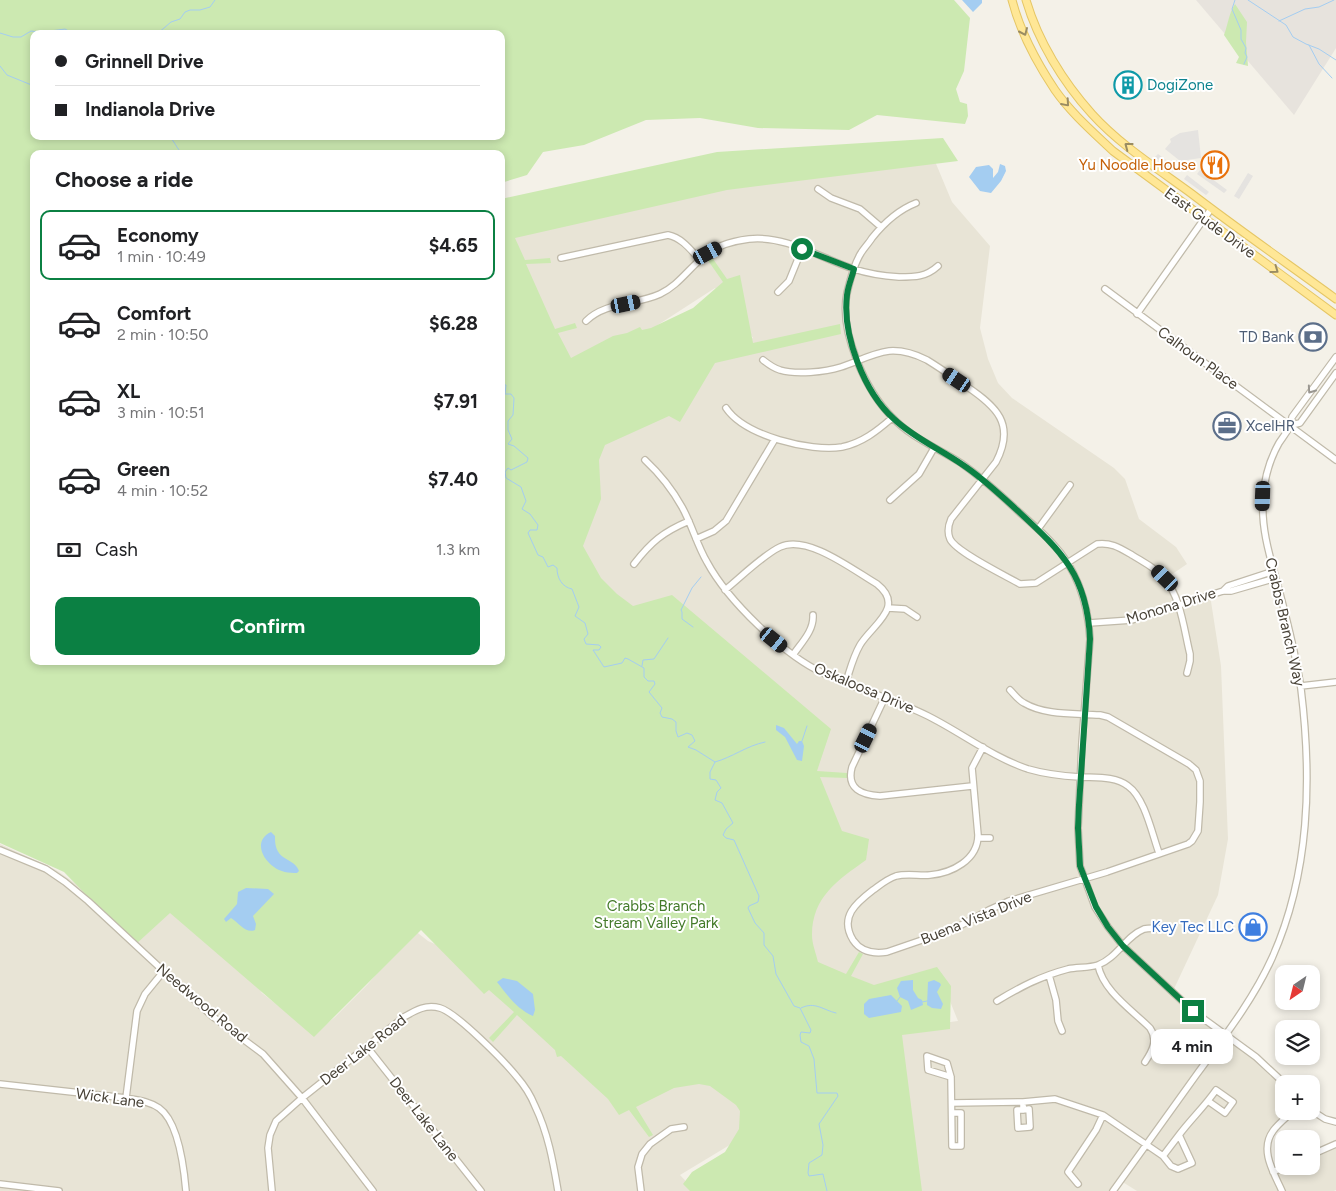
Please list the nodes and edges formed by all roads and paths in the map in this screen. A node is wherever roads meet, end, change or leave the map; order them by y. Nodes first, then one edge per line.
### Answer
1 (1012, 0) edge
2 (1026, 0) edge
3 (1029, 11) junction
4 (1017, 15) junction
5 (818, 189) dead end
6 (916, 203) dead end
7 (1211, 209) junction
8 (1204, 218) junction
9 (881, 228) junction
10 (802, 249) junction
11 (561, 258) dead end
12 (700, 260) junction
13 (938, 266) dead end
14 (854, 269) junction
15 (1105, 289) dead end
16 (778, 292) dead end
17 (1336, 299) edge
18 (1137, 314) junction
19 (1336, 315) edge
20 (586, 321) dead end
21 (1336, 357) edge
22 (763, 360) dead end
23 (856, 361) junction
24 (1336, 373) edge
25 (726, 408) dead end
26 (892, 418) junction
27 (1291, 426) junction
28 (774, 439) junction
29 (934, 448) junction
30 (645, 460) dead end
31 (1336, 460) edge
32 (983, 479) junction
33 (1070, 486) dead end
34 (890, 500) dead end
35 (689, 521) junction
36 (1038, 529) junction
37 (696, 539) junction
38 (1068, 562) junction
39 (634, 564) dead end
40 (1274, 571) junction
41 (1276, 578) junction
42 (725, 590) junction
43 (1223, 591) junction
44 (1178, 606) junction
45 (888, 608) junction
46 (813, 615) dead end
47 (917, 617) dead end
48 (1089, 623) junction
49 (793, 655) junction
50 (1187, 673) dead end
51 (846, 682) junction
52 (1336, 682) edge
53 (1300, 686) junction
54 (1010, 690) dead end
55 (884, 697) junction
56 (1084, 714) junction
57 (983, 747) junction
58 (1080, 777) junction
59 (972, 786) junction
60 (978, 838) junction
61 (990, 838) dead end
62 (0, 850) edge
63 (1159, 853) junction
64 (1084, 878) junction
65 (1171, 930) dead end
66 (1123, 946) junction
67 (1098, 965) junction
68 (164, 972) junction
69 (1049, 975) junction
70 (997, 1001) dead end
71 (1062, 1031) dead end
72 (1225, 1035) junction
73 (367, 1047) junction
74 (1145, 1062) dead end
75 (1275, 1075) edge
76 (951, 1077) junction
77 (0, 1084) edge
78 (126, 1098) junction
79 (302, 1098) junction
80 (1208, 1101) dead end
81 (1022, 1102) junction
82 (952, 1103) junction
83 (1023, 1110) dead end
84 (952, 1113) junction
85 (1103, 1115) junction
86 (1320, 1116) edge
87 (1284, 1120) edge
88 (1336, 1122) edge
89 (684, 1127) dead end
90 (1179, 1135) junction
91 (1336, 1144) edge
92 (1146, 1146) junction
93 (1320, 1151) edge
94 (1162, 1156) junction
95 (1273, 1172) joint
96 (0, 1184) edge
97 (1078, 1184) dead end
98 (59, 1191) edge
99 (186, 1191) edge
100 (272, 1191) edge
101 (373, 1191) edge
102 (481, 1191) edge
103 (558, 1191) edge
104 (641, 1191) edge
105 (1113, 1191) edge
106 (1282, 1191) edge

1 - 4 main road, East Gude Drive
2 - 3 main road, East Gude Drive
3 - 4 main road
7 -> 3 main road, East Gude Drive
4 -> 8 main road, East Gude Drive
5 - 9 street
6 - 9 street
7 - 8 street
7 - 17 main road, East Gude Drive
8 - 18 street
8 -> 19 main road, East Gude Drive
9 - 14 street
10 - 12 street
10 - 14 street
10 - 16 street
11 - 12 street
12 - 20 street
13 - 14 street
14 - 23 street
15 - 18 street, Calhoun Place
18 - 27 street, Calhoun Place
21 -> 27 street, Crabbs Branch Way
22 - 23 street
23 - 26 street
23 - 32 street
24 - 27 street, Crabbs Branch Way
25 - 28 street
26 - 28 street
26 - 29 street
27 - 31 street, Calhoun Place
27 - 40 street, Crabbs Branch Way
28 - 37 street
29 - 32 street
29 - 34 street
30 - 35 street, Oskaloosa Drive
32 - 36 street
32 - 38 street
33 - 36 street
35 - 37 street, Oskaloosa Drive
35 - 39 street
36 - 38 street
37 - 42 street, Oskaloosa Drive
38 - 44 street
38 - 48 street
40 - 41 street, Crabbs Branch Way
40 - 43 street, Monona Drive
41 - 43 street, Monona Drive
41 - 53 street, Crabbs Branch Way
42 - 45 street
42 - 49 street, Oskaloosa Drive
43 - 44 street, Monona Drive
44 - 48 street, Monona Drive
44 - 50 street
45 - 47 street
45 - 51 street
46 - 49 street
48 - 56 street
49 - 51 street, Oskaloosa Drive
51 - 55 street, Oskaloosa Drive
52 - 53 street
53 - 72 street, Crabbs Branch Way
54 - 56 street
55 - 57 street, Oskaloosa Drive
55 - 59 street
56 - 58 street
56 - 63 street, Buena Vista Drive
57 - 58 street, Oskaloosa Drive
57 - 59 street
58 - 63 street, Oskaloosa Drive
58 - 64 street
59 - 60 street
60 - 61 street
60 - 64 street, Buena Vista Drive
62 - 68 street, Needwood Road
63 - 64 street, Buena Vista Drive
64 - 66 street
65 - 66 street
66 - 67 street
66 - 72 street
67 - 69 street
67 - 74 street
68 - 78 street
68 - 79 street, Needwood Road
69 - 70 street
69 - 71 street
72 - 75 street
72 - 92 street, Crabbs Branch Way
73 - 79 street, Deer Lake Road
73 - 102 street, Deer Lake Lane
73 - 103 street, Deer Lake Road
76 - 76 street
76 - 82 street
77 - 78 street, Wick Lane
78 - 99 street, Wick Lane
79 - 100 street, Deer Lake Road
79 - 101 street, Needwood Road
80 - 90 street
81 - 82 street
81 - 83 street
81 - 85 street
82 - 84 street
84 - 84 street
85 - 92 street
85 - 97 street
86 - 88 street
87 - 95 street
89 - 104 street
90 - 94 street
90 - 94 street
91 - 93 street
92 - 94 street
92 - 105 street, Crabbs Branch Way
95 - 106 street
96 - 98 street

